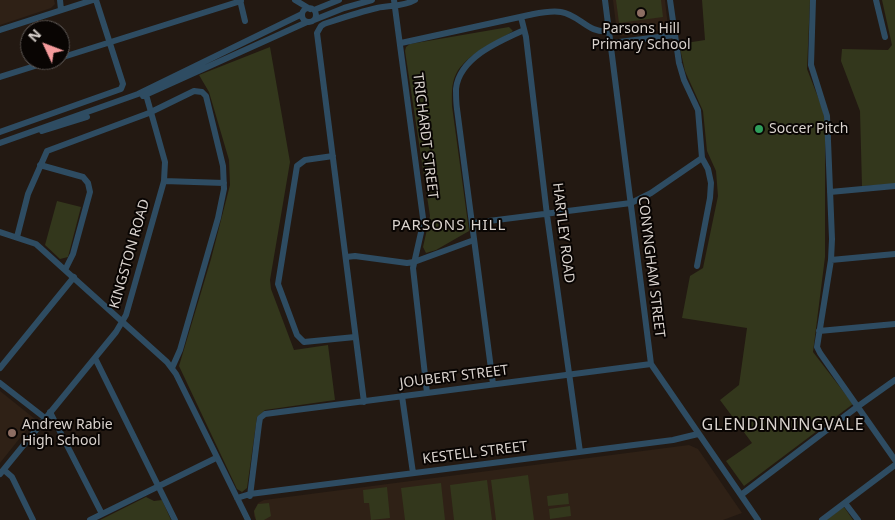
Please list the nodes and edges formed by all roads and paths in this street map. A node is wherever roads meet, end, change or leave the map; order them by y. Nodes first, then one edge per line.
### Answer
1 (60, 0) edge
2 (94, 0) edge
3 (240, 0) edge
4 (295, 0) edge
5 (339, 0) edge
6 (372, 0) edge
7 (415, 0) edge
8 (605, 0) edge
9 (670, 0) edge
10 (813, 0) edge
11 (876, 0) edge
12 (395, 2) edge
13 (61, 10) junction
14 (312, 10) junction
15 (302, 12) junction
16 (522, 17) junction
17 (245, 21) dead end
18 (310, 21) junction
19 (0, 30) edge
20 (524, 30) junction
21 (609, 31) junction
22 (675, 36) junction
23 (885, 37) dead end
24 (109, 42) junction
25 (401, 43) junction
26 (611, 43) junction
27 (70, 55) edge
28 (24, 70) edge
29 (0, 78) edge
30 (145, 93) junction
31 (152, 112) junction
32 (0, 132) edge
33 (0, 143) edge
34 (333, 156) junction
35 (702, 158) junction
36 (40, 164) junction
37 (164, 181) junction
38 (224, 183) junction
39 (895, 186) edge
40 (830, 192) junction
41 (631, 203) junction
42 (548, 215) junction
43 (472, 223) junction
44 (0, 232) edge
45 (17, 237) junction
46 (474, 240) junction
47 (895, 254) edge
48 (346, 257) junction
49 (831, 260) junction
50 (414, 262) junction
51 (697, 266) dead end
52 (65, 270) junction
53 (74, 277) junction
54 (123, 322) junction
55 (895, 324) edge
56 (819, 330) junction
57 (355, 337) junction
58 (95, 358) junction
59 (651, 364) junction
60 (0, 368) edge
61 (172, 368) junction
62 (568, 375) junction
63 (895, 380) edge
64 (0, 383) edge
65 (493, 384) junction
66 (427, 393) junction
67 (402, 396) junction
68 (364, 402) junction
69 (857, 407) junction
70 (50, 412) junction
71 (45, 418) junction
72 (698, 434) junction
73 (580, 452) junction
74 (216, 458) junction
75 (895, 460) edge
76 (895, 465) edge
77 (2, 472) edge
78 (413, 474) junction
79 (158, 486) junction
80 (252, 495) junction
81 (741, 495) junction
82 (238, 500) junction
83 (845, 502) junction
84 (749, 508) junction
85 (102, 514) junction
86 (34, 520) edge
87 (90, 520) edge
88 (175, 520) edge
89 (248, 520) edge
90 (754, 520) edge
91 (758, 520) edge
92 (822, 520) edge
93 (858, 520) edge

1 - 13 street
2 - 13 street
2 - 24 street
3 - 17 street
3 - 24 street
4 - 14 street
4 - 15 street
5 - 14 street
6 - 18 street
7 - 12 street
8 - 21 street, CONYNGHAM STREET
9 - 22 street
10 - 40 street
11 - 23 street
12 - 25 street, TRICHARDT STREET
12 - 34 street
13 - 19 street
14 - 15 street
14 - 18 street
15 - 18 street
15 - 30 street
16 - 20 street, HARTLEY ROAD
16 - 21 street
16 - 25 street
18 - 30 street
20 - 42 street, HARTLEY ROAD
20 - 43 street
21 - 26 street, CONYNGHAM STREET
22 - 26 street
22 - 35 street
24 - 27 street
24 - 32 street
25 - 50 street, TRICHARDT STREET
26 - 41 street, CONYNGHAM STREET
28 - 29 street
30 - 31 street, KINGSTON ROAD
30 - 33 street
31 - 36 street
31 - 37 street, KINGSTON ROAD
31 - 38 street
34 - 48 street
34 - 57 street
35 - 41 street
35 - 51 street
36 - 45 street
36 - 52 street
37 - 38 street
37 - 54 street, KINGSTON ROAD
38 - 61 street
39 - 40 street
40 - 49 street
41 - 42 street
41 - 59 street, CONYNGHAM STREET
42 - 43 street
42 - 62 street, HARTLEY ROAD
43 - 46 street
44 - 45 street
45 - 52 street
46 - 50 street
46 - 65 street
47 - 49 street
48 - 50 street
48 - 57 street
49 - 56 street
50 - 66 street, TRICHARDT STREET
52 - 53 street
53 - 54 street
53 - 60 street
54 - 58 street, KINGSTON ROAD
54 - 61 street
55 - 56 street
56 - 69 street
57 - 68 street
58 - 70 street, KINGSTON ROAD
58 - 79 street
59 - 62 street, JOUBERT STREET
59 - 72 street, CONYNGHAM STREET
61 - 74 street
62 - 65 street, JOUBERT STREET
62 - 73 street, HARTLEY ROAD
63 - 69 street
64 - 71 street
65 - 66 street, JOUBERT STREET
66 - 67 street, JOUBERT STREET
67 - 68 street, JOUBERT STREET
67 - 78 street
68 - 80 street, JOUBERT STREET
69 - 75 street
69 - 81 street
70 - 71 street, KINGSTON ROAD
70 - 85 street
71 - 77 street, KINGSTON ROAD
72 - 73 street, KESTELL STREET
72 - 81 street, CONYNGHAM STREET
73 - 78 street, KESTELL STREET
74 - 79 street
74 - 82 street
76 - 83 street
77 - 86 street
78 - 80 street, KESTELL STREET
79 - 85 street
79 - 88 street
80 - 82 street, KESTELL STREET
81 - 84 street, CONYNGHAM STREET
82 - 89 street
83 - 92 street
83 - 93 street
84 - 90 street, CONYNGHAM STREET
84 - 91 street, CONYNGHAM STREET
85 - 87 street

